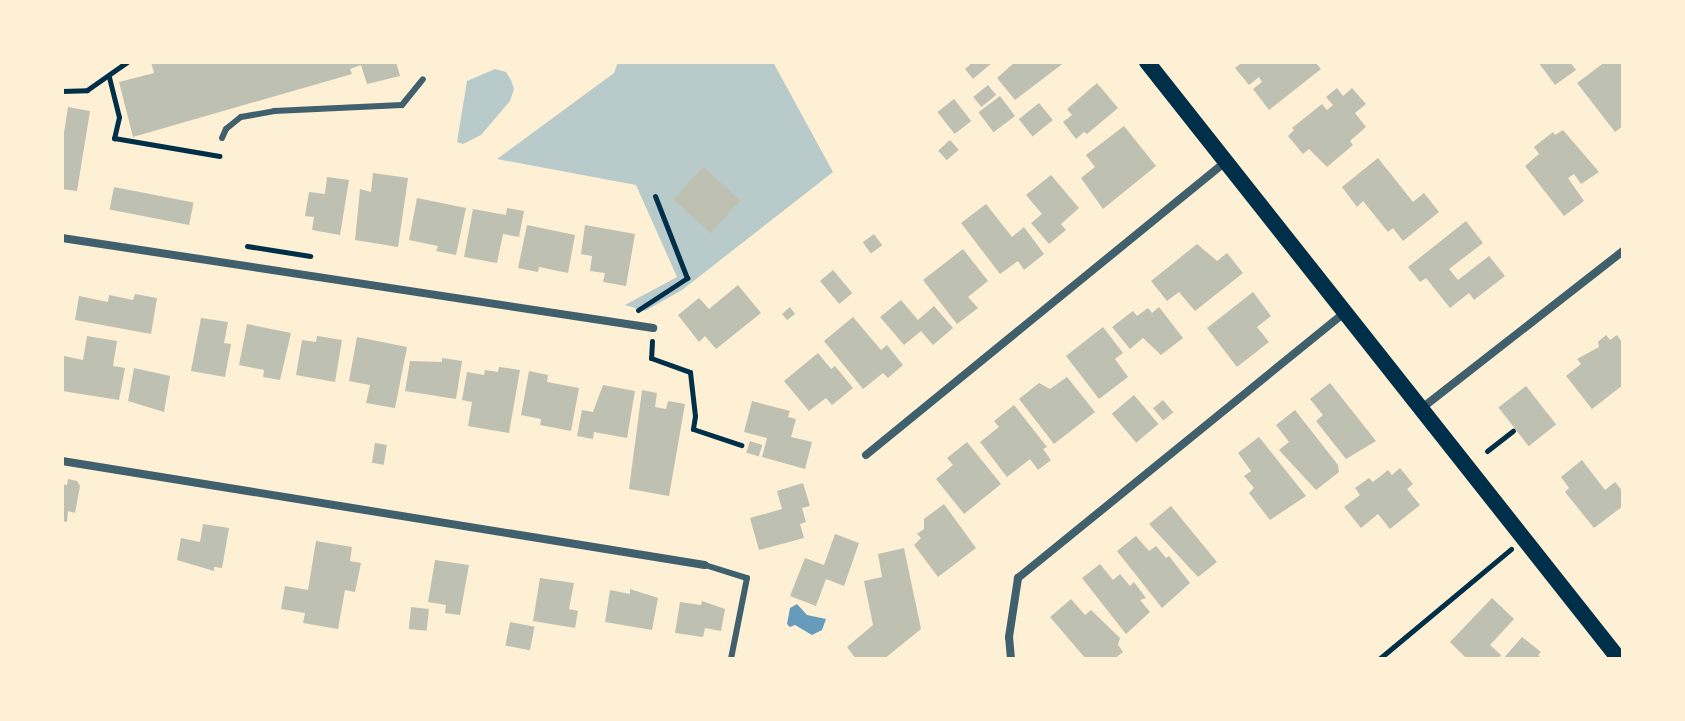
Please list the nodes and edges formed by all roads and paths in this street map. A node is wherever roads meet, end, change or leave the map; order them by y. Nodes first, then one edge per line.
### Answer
1 (127, 62) edge
2 (1147, 62) edge
3 (109, 77) junction
4 (423, 79) dead end
5 (62, 91) edge
6 (222, 138) dead end
7 (219, 156) dead end
8 (1226, 161) junction
9 (655, 196) dead end
10 (62, 238) edge
11 (1623, 251) edge
12 (1346, 311) junction
13 (633, 324) junction
14 (653, 328) joint
15 (1422, 408) junction
16 (1513, 431) dead end
17 (741, 445) dead end
18 (1487, 451) dead end
19 (866, 455) dead end
20 (62, 461) edge
21 (1524, 538) junction
22 (705, 565) joint
23 (731, 659) edge
24 (1011, 659) edge
25 (1379, 659) edge
26 (1619, 659) edge

1 - 3 path
2 - 8 main road
3 - 5 path
3 - 7 path
4 - 6 lane
8 - 12 main road
8 - 19 street
9 - 13 path
10 - 13 street
11 - 15 street
12 - 15 main road
12 - 24 street
13 - 14 street
14 - 17 path
15 - 21 main road
16 - 18 path
20 - 22 street
21 - 25 path
21 - 26 main road
22 - 23 lane

